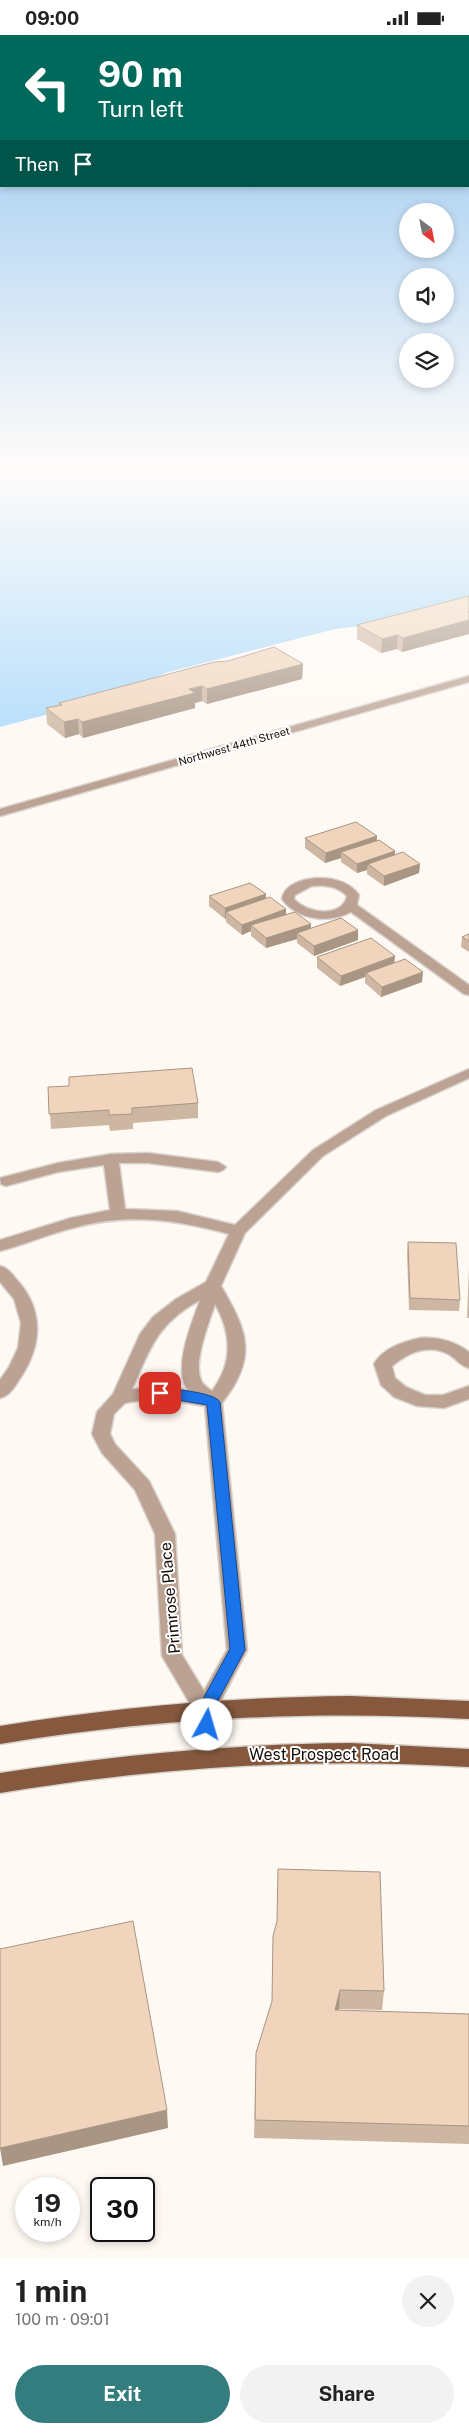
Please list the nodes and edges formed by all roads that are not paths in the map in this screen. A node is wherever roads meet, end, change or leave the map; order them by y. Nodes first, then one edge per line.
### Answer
1 (469, 679) edge
2 (0, 813) edge
3 (351, 906) junction
4 (469, 991) edge
5 (469, 1073) edge
6 (111, 1159) junction
7 (218, 1167) dead end
8 (6, 1181) dead end
9 (118, 1215) junction
10 (238, 1231) junction
11 (0, 1246) edge
12 (0, 1271) edge
13 (213, 1286) junction
14 (469, 1362) edge
15 (0, 1392) edge
16 (469, 1392) edge
17 (120, 1397) junction
18 (213, 1402) junction
19 (205, 1710) junction
20 (469, 1710) edge
21 (0, 1735) edge
22 (210, 1756) junction
23 (469, 1758) edge
24 (0, 1783) edge

1 - 2 street, Northwest 44th Street
3 - 3 street
3 - 4 street
5 - 10 street
6 - 7 street
6 - 8 street
6 - 9 street
9 - 10 street
9 - 11 street
10 - 13 street
12 - 15 street
13 - 17 street
13 - 18 street
13 - 18 street
14 - 16 street
17 - 18 street
17 - 19 street, Primrose Place
18 - 19 street
19 - 20 main road
19 - 21 main road
19 - 22 street
22 - 23 main road, West Prospect Road
22 - 24 main road, West Prospect Road

